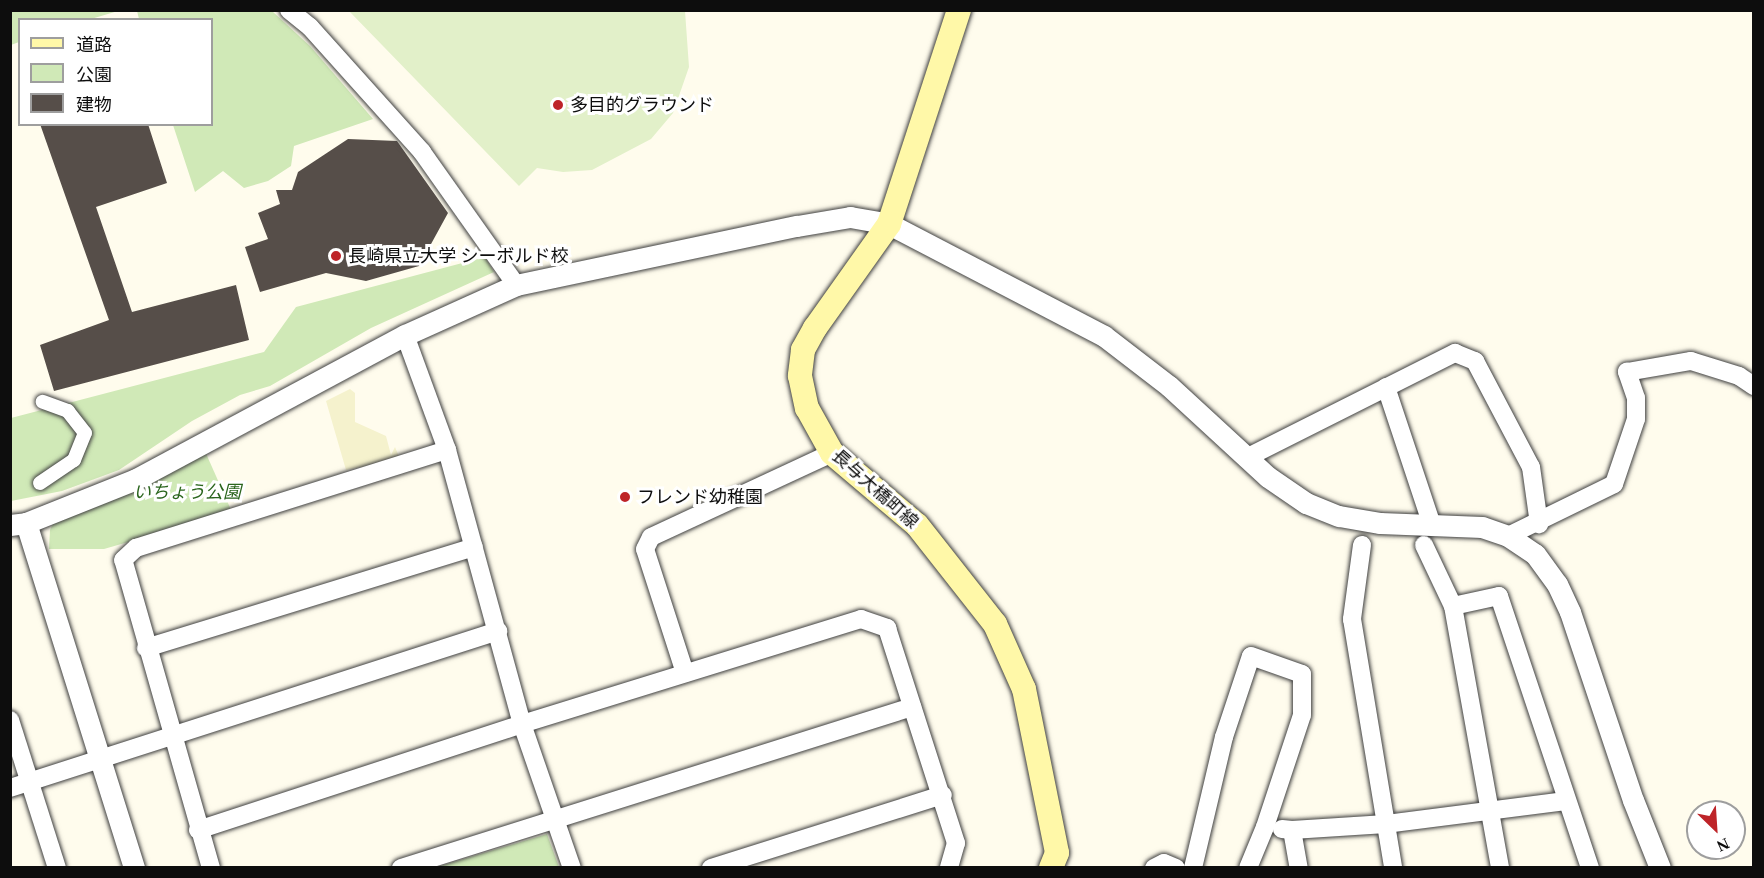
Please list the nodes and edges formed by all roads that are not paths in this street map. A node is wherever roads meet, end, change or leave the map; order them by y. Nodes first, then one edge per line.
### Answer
1 (289, 10) edge
2 (959, 10) edge
3 (889, 224) junction
4 (516, 285) junction
5 (405, 335) junction
6 (1754, 386) edge
7 (1386, 387) junction
8 (43, 402) dead end
9 (447, 450) junction
10 (832, 453) junction
11 (1248, 457) junction
12 (40, 483) dead end
13 (18, 524) edge
14 (1539, 524) junction
15 (1432, 525) junction
16 (1508, 536) junction
17 (1362, 545) dead end
18 (1424, 545) dead end
19 (474, 547) junction
20 (1453, 606) junction
21 (498, 631) junction
22 (146, 648) junction
23 (685, 673) junction
24 (912, 707) junction
25 (10, 720) edge
26 (522, 724) junction
27 (173, 738) junction
28 (100, 760) junction
29 (30, 781) junction
30 (10, 788) edge
31 (943, 795) junction
32 (1565, 801) junction
33 (1489, 808) junction
34 (555, 819) junction
35 (1386, 824) junction
36 (1265, 827) junction
37 (198, 830) junction
38 (1292, 830) junction
39 (57, 867) edge
40 (134, 867) edge
41 (211, 867) edge
42 (401, 867) edge
43 (572, 867) edge
44 (711, 867) edge
45 (945, 867) edge
46 (1051, 867) edge
47 (1154, 867) edge
48 (1176, 867) edge
49 (1193, 867) edge
50 (1248, 867) edge
51 (1299, 867) edge
52 (1393, 867) edge
53 (1500, 867) edge
54 (1590, 867) edge
55 (1660, 867) edge

1 - 4 street
2 - 3 main road, 長与大橋町線
3 - 4 street
3 - 10 main road, 長与大橋町線
3 - 11 street
4 - 5 street
5 - 9 street
5 - 13 street
6 - 14 street
7 - 11 street
7 - 14 street
7 - 15 street
8 - 12 street
9 - 19 street
9 - 22 street
10 - 23 street
10 - 46 main road, 長与大橋町線
11 - 15 street
13 - 28 street
14 - 16 street
15 - 16 street
16 - 55 street
17 - 35 street
18 - 20 street
19 - 21 street
19 - 22 street
20 - 32 street
20 - 33 street
21 - 26 street
21 - 27 street
22 - 27 street
23 - 24 street
23 - 26 street
24 - 31 street
24 - 34 street
25 - 29 street
26 - 34 street
26 - 37 street
27 - 28 street
27 - 37 street
28 - 29 street
28 - 40 street
29 - 30 street
29 - 39 street
31 - 44 street
31 - 45 street
32 - 33 street
32 - 54 street
33 - 35 street
33 - 53 street
34 - 42 street
34 - 43 street
35 - 38 street
35 - 52 street
36 - 38 street
36 - 49 street
36 - 50 street
37 - 41 street
38 - 51 street
47 - 48 street

